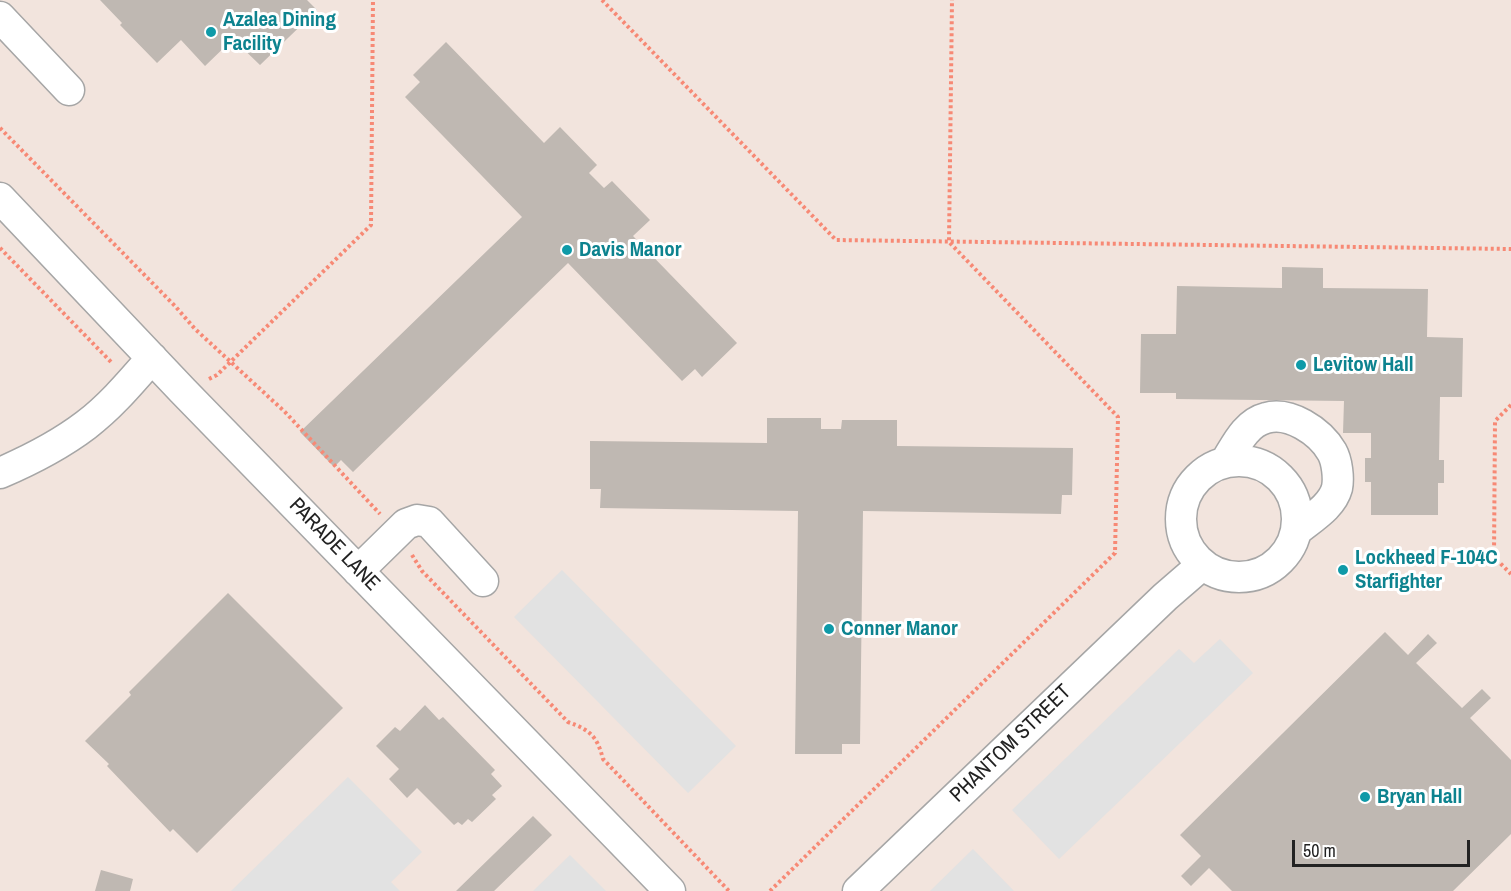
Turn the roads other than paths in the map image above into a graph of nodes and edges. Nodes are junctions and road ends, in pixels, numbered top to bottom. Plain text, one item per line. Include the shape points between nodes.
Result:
1 (6, 0) edge
2 (0, 5) edge
3 (0, 17) edge
4 (69, 90) dead end
5 (0, 198) edge
6 (152, 358) junction
7 (1226, 461) junction
8 (0, 473) edge
9 (1296, 531) junction
10 (1202, 565) junction
11 (358, 571) junction
12 (483, 581) dead end
13 (670, 891) edge
14 (858, 891) edge

1 - 2 street
3 - 4 street
5 - 6 street, PARADE LANE
6 - 8 street via 118,397 85,426
6 - 11 street, PARADE LANE
7 - 9 street via 1246,460 1265,466 1280,477 1292,493
7 - 9 street via 1244,433 1264,418 1281,416 1320,437 1332,453 1338,476 1336,489 1328,504
7 - 10 street via 1208,468 1184,496 1181,533 1189,551
9 - 10 street via 1289,549 1276,564 1258,574 1229,576
10 - 14 street, PHANTOM STREET
11 - 12 street via 406,524 417,520 429,522
11 - 13 street, PARADE LANE

